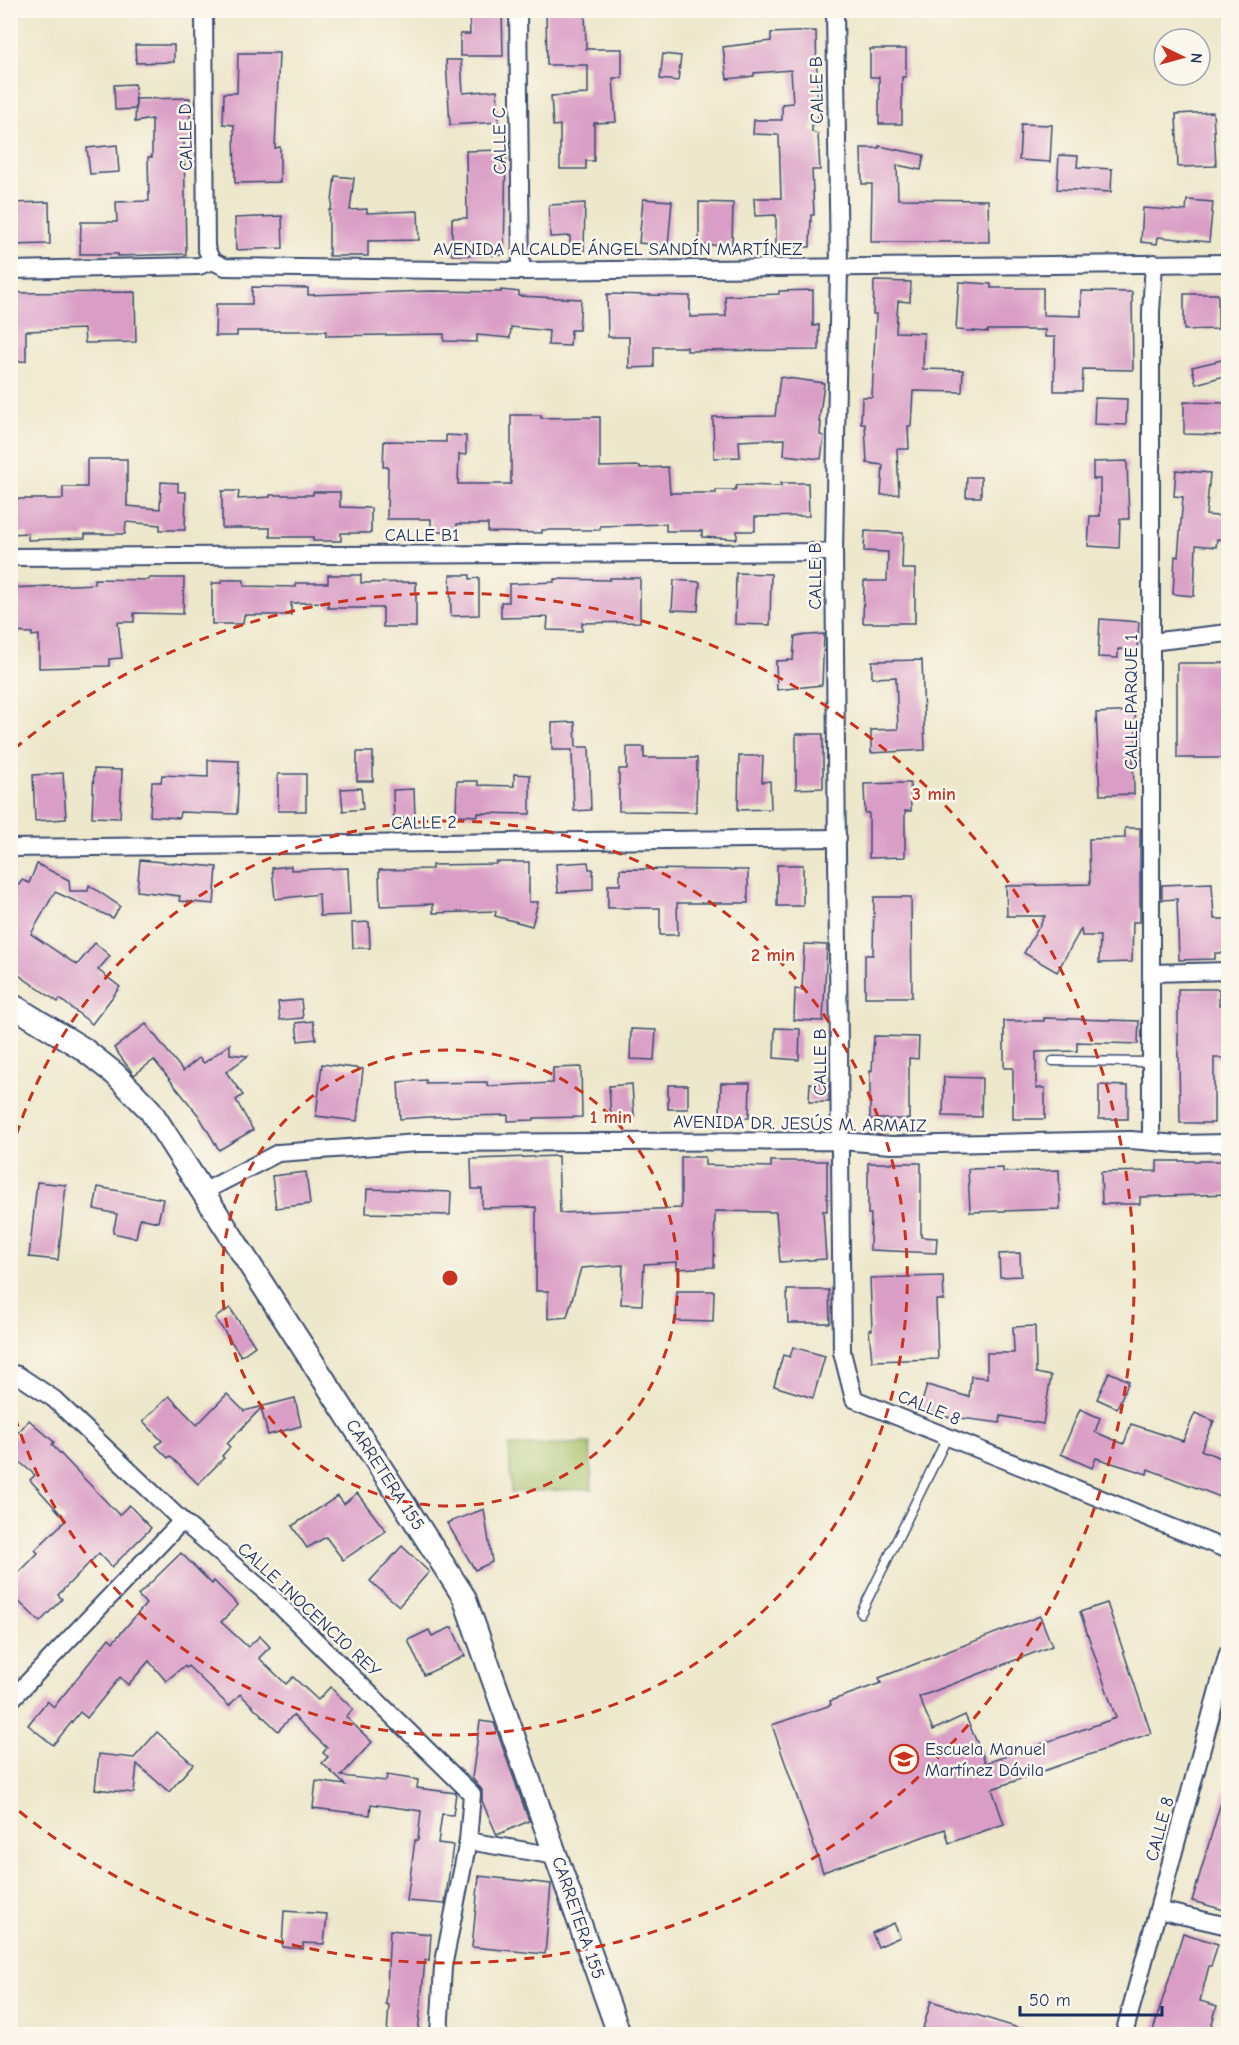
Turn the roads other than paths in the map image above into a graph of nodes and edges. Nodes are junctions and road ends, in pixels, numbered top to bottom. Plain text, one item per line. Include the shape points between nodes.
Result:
1 (204, 10) edge
2 (518, 10) edge
3 (835, 10) edge
4 (212, 261) junction
5 (1228, 262) edge
6 (1154, 263) junction
7 (839, 267) junction
8 (10, 270) edge
9 (521, 271) junction
10 (834, 552) junction
11 (10, 557) edge
12 (1228, 633) edge
13 (1150, 642) junction
14 (838, 838) junction
15 (10, 848) edge
16 (1228, 971) edge
17 (1152, 973) junction
18 (10, 1004) edge
19 (1053, 1061) dead end
20 (1151, 1062) junction
21 (840, 1141) junction
22 (1150, 1141) junction
23 (1228, 1143) edge
24 (201, 1192) junction
25 (10, 1373) edge
26 (948, 1437) junction
27 (182, 1521) junction
28 (1228, 1550) edge
29 (861, 1613) dead end
30 (1228, 1653) edge
31 (10, 1701) edge
32 (468, 1840) junction
33 (556, 1856) junction
34 (1158, 1910) junction
35 (1228, 1926) edge
36 (439, 2034) edge
37 (619, 2034) edge
38 (1124, 2034) edge

1 - 4 street, CALLE D via 206,248
2 - 9 street, CALLE C
3 - 7 street, CALLE B
4 - 8 street, AVENIDA ALCALDE ÁNGEL SANDÍN MARTÍNEZ via 199,266
4 - 9 street, AVENIDA ALCALDE ÁNGEL SANDÍN MARTÍNEZ via 225,267
5 - 6 street, AVENIDA ALCALDE ÁNGEL SANDÍN MARTÍNEZ
6 - 7 street, AVENIDA ALCALDE ÁNGEL SANDÍN MARTÍNEZ
6 - 13 street, CALLE PARQUE 1
7 - 9 street, AVENIDA ALCALDE ÁNGEL SANDÍN MARTÍNEZ
7 - 10 street, CALLE B
10 - 11 street, CALLE B1
10 - 14 street, CALLE B
12 - 13 street
13 - 17 street, CALLE PARQUE 1
14 - 15 street, CALLE 2
14 - 21 street, CALLE B
16 - 17 street
17 - 20 street, CALLE PARQUE 1
18 - 24 street, CARRETERA 155 via 82,1048 115,1074 150,1110
19 - 20 lane
20 - 22 street, CALLE PARQUE 1
21 - 22 street, AVENIDA DR. JESÚS M. ARMAIZ via 891,1145
21 - 24 street, AVENIDA DR. JESÚS M. ARMAIZ via 418,1143 278,1154
21 - 26 street, CALLE 8 via 843,1352 854,1399
22 - 23 street, AVENIDA DR. JESÚS M. ARMAIZ
24 - 33 street, CARRETERA 155 via 464,1597
25 - 27 street, CALLE INOCENCIO REY via 54,1399
26 - 28 street, CALLE 8
26 - 29 lane
27 - 31 street
27 - 32 street, CALLE INOCENCIO REY via 269,1594 472,1794
30 - 34 street, CALLE 8
32 - 33 street
32 - 36 street via 444,1967
33 - 37 street, CARRETERA 155
34 - 35 street
34 - 38 street, CALLE 8

